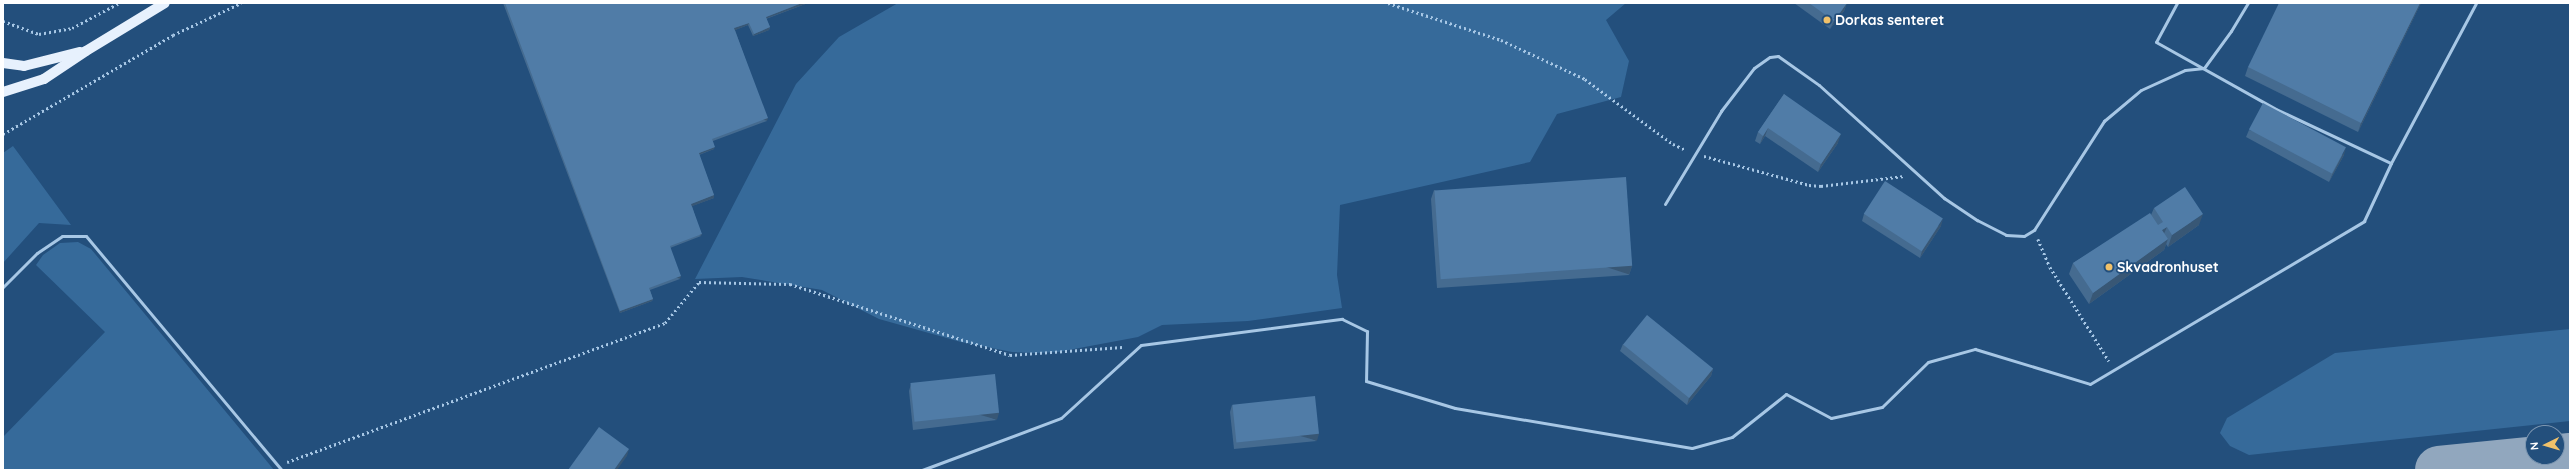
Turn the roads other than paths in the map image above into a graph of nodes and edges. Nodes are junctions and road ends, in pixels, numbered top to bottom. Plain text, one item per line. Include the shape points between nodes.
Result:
1 (165, 3) edge
2 (2178, 3) edge
3 (2248, 3) edge
4 (2476, 3) edge
5 (86, 51) junction
6 (3, 63) edge
7 (2204, 68) junction
8 (3, 92) edge
9 (2391, 163) junction
10 (1665, 204) dead end
11 (3, 287) edge
12 (282, 470) edge
13 (922, 470) edge

1 - 5 main road
2 - 7 lane via 2156,42
3 - 7 lane
4 - 9 lane
5 - 6 main road via 24,66
5 - 8 main road via 44,80
7 - 9 lane via 2276,108
7 - 10 lane via 2185,70 2141,90 2104,121 2034,230 2024,236 2006,235 1944,198 1819,85 1778,56 1770,57 1754,68 1721,111
9 - 13 lane via 2364,221 2090,384 1975,349 1928,362 1882,407 1831,418 1786,394 1732,437 1692,448 1455,408 1366,380 1367,332 1342,319 1141,346 1061,418
11 - 12 lane via 37,253 62,236 86,236

